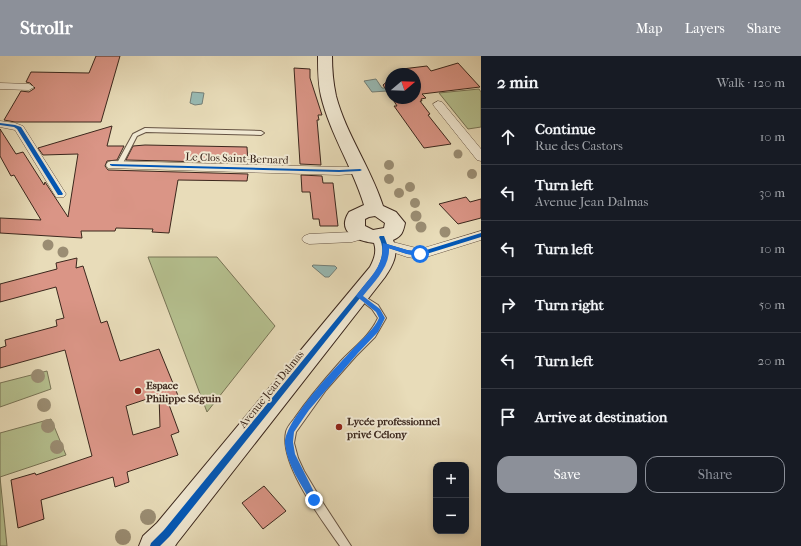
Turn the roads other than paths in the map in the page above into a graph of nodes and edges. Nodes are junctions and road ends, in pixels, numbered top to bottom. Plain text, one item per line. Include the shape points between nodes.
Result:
1 (325, 56) edge
2 (0, 86) edge
3 (28, 87) dead end
4 (438, 104) dead end
5 (0, 124) edge
6 (260, 133) dead end
7 (481, 157) edge
8 (116, 165) joint
9 (360, 170) junction
10 (60, 194) dead end
11 (375, 210) junction
12 (481, 235) edge
13 (377, 238) junction
14 (309, 239) dead end
15 (359, 296) junction
16 (154, 546) edge
17 (346, 546) edge

1 - 9 street via 325,83 329,98
2 - 3 street
4 - 7 street
5 - 10 street via 19,128
6 - 8 lane via 145,130 135,135
8 - 9 street, Le Clos Saint-Bernard
9 - 11 street
11 - 13 street via 388,214 395,223 393,232
11 - 13 street via 359,213 354,220 356,227
12 - 13 street via 420,254 407,252
13 - 14 street
13 - 15 street, Avenue Jean Dalmas via 386,254 378,272
15 - 16 street, Avenue Jean Dalmas
15 - 17 lane via 378,311 382,318 381,322 306,408 291,431 289,442 296,468 314,500

